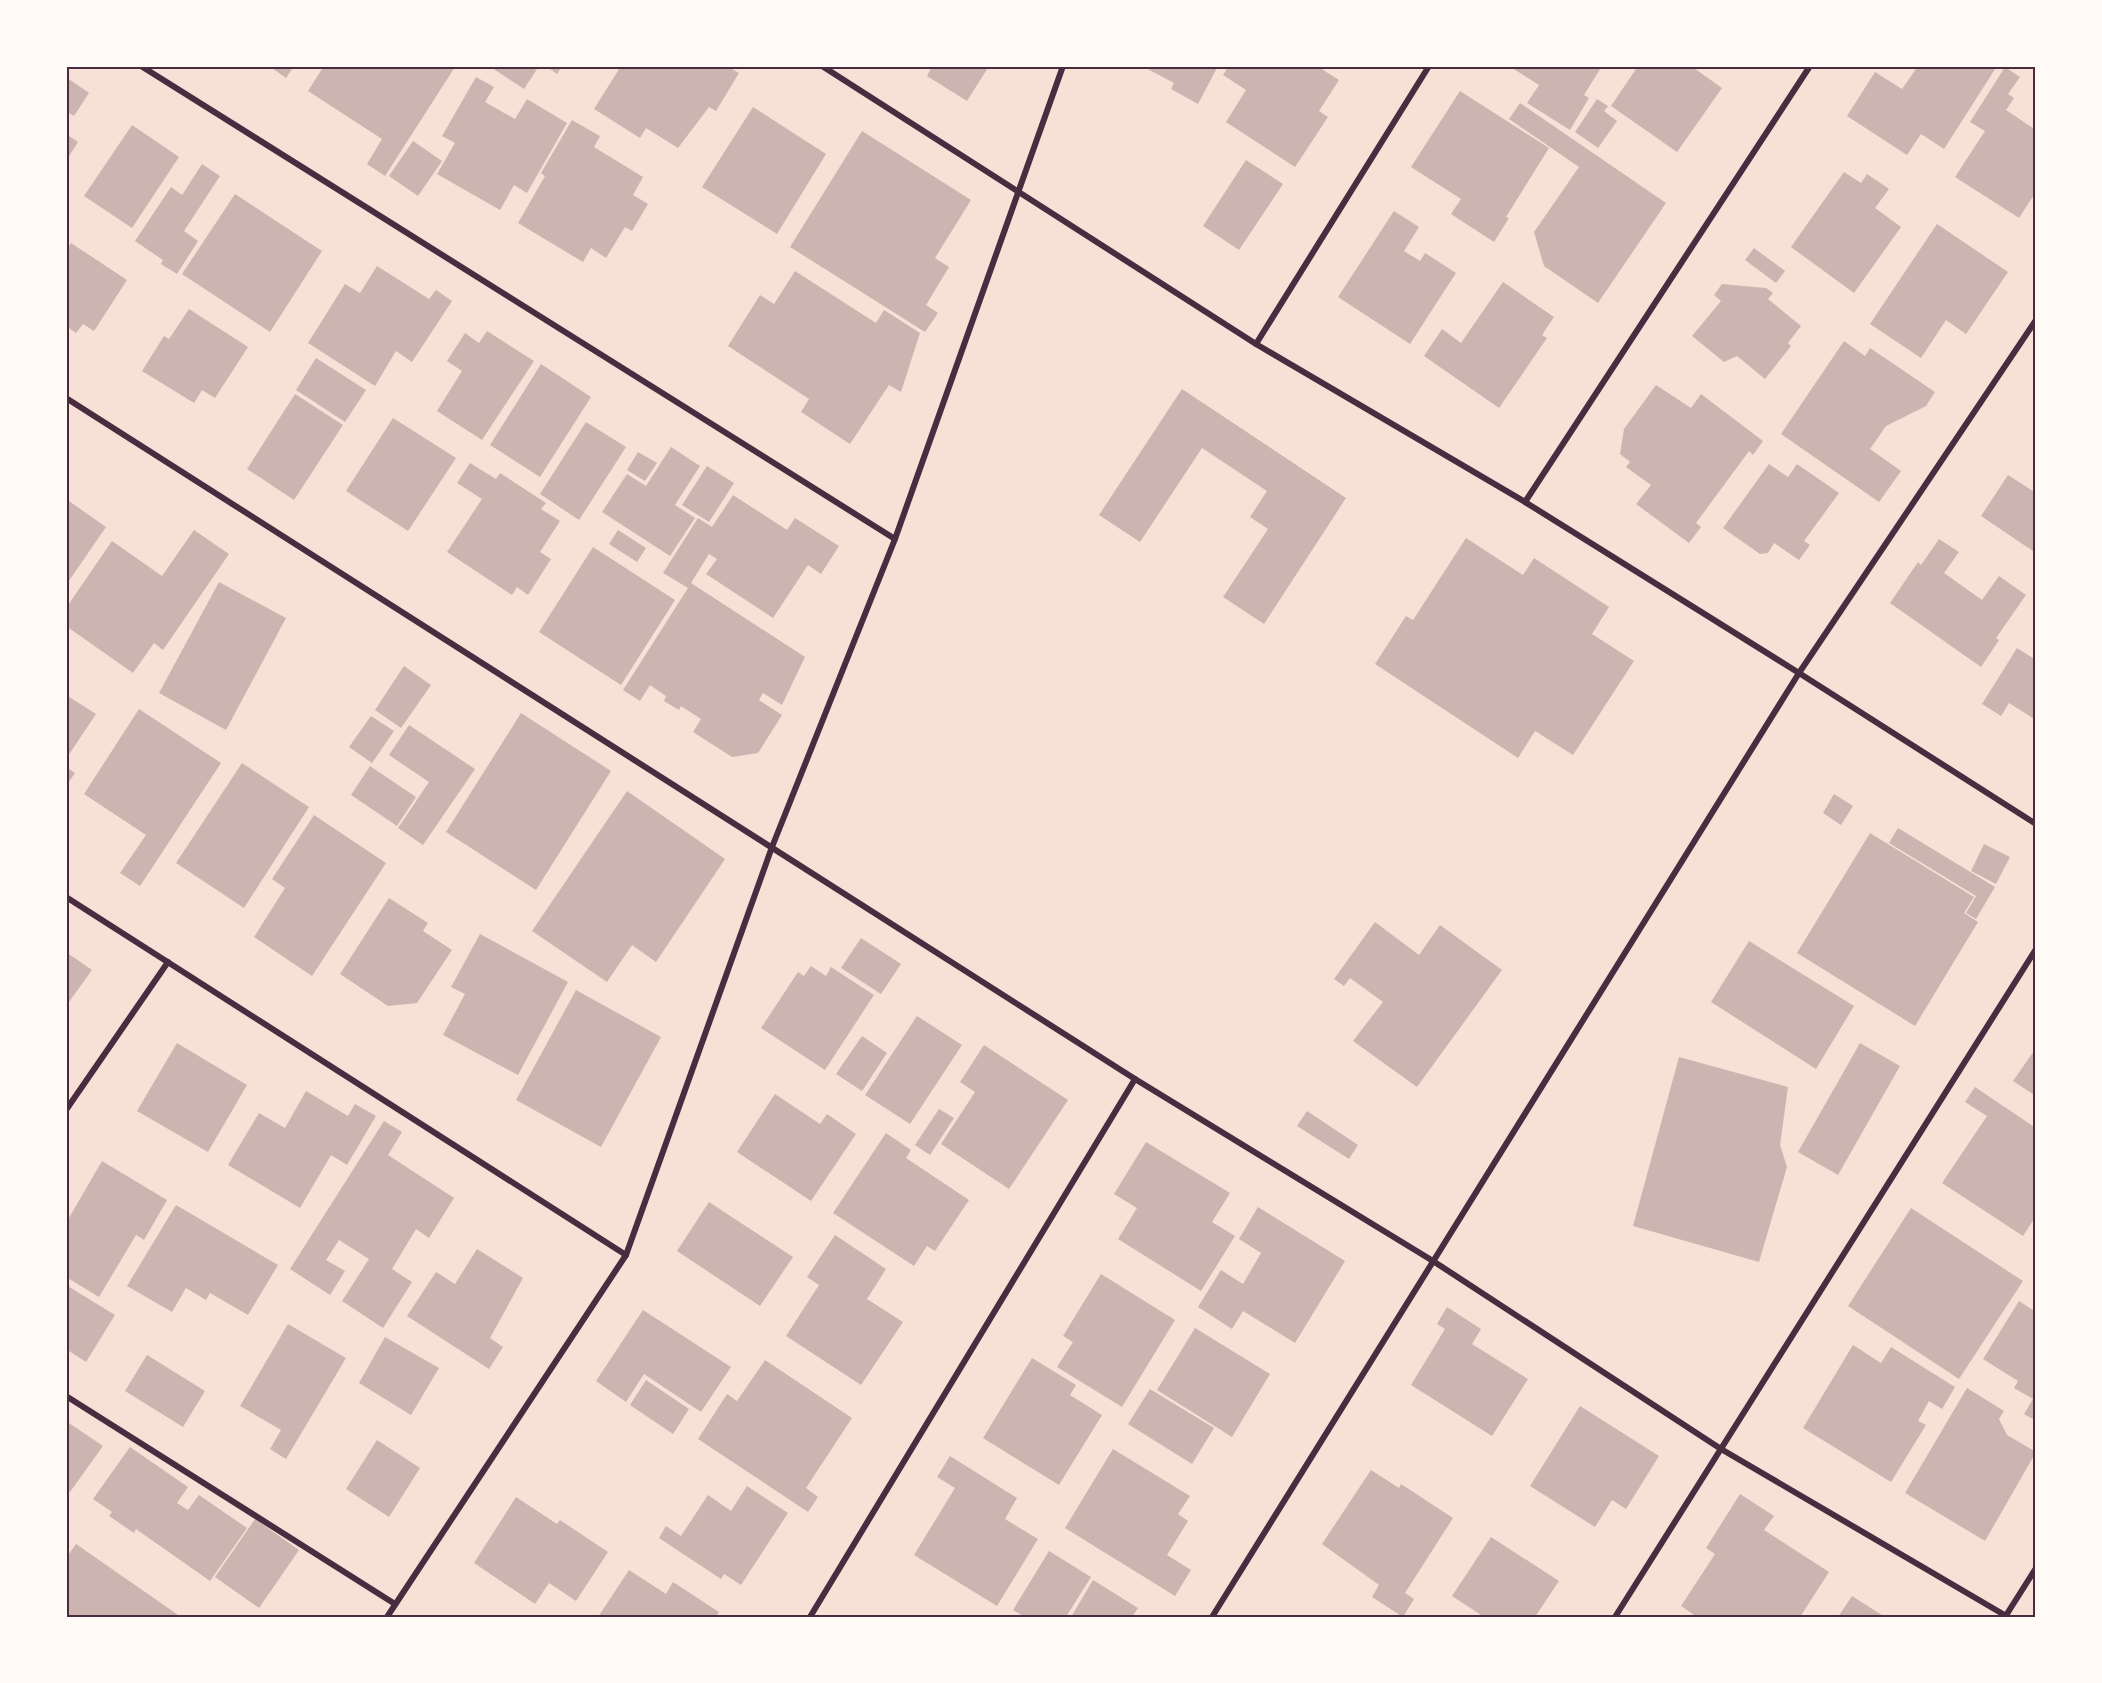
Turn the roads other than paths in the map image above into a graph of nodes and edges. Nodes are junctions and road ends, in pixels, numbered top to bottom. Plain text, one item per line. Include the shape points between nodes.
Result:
1 (141, 66) edge
2 (822, 66) edge
3 (1063, 66) edge
4 (1429, 66) edge
5 (1810, 66) edge
6 (1019, 191) junction
7 (2036, 320) edge
8 (1256, 344) junction
9 (66, 398) edge
10 (1525, 502) junction
11 (895, 539) junction
12 (1799, 673) junction
13 (2036, 824) edge
14 (772, 848) junction
15 (66, 897) edge
16 (2036, 950) edge
17 (168, 962) junction
18 (1135, 1079) junction
19 (66, 1110) edge
20 (626, 1255) junction
21 (1433, 1261) junction
22 (66, 1396) edge
23 (1721, 1449) junction
24 (2036, 1568) edge
25 (395, 1604) junction
26 (2006, 1616) edge
27 (387, 1617) edge
28 (810, 1617) edge
29 (1212, 1617) edge
30 (1615, 1617) edge

1 - 11 street
2 - 6 street
3 - 6 street
4 - 8 street
5 - 10 street
6 - 8 street
6 - 11 street
7 - 12 street
8 - 10 street
9 - 14 street
10 - 12 street
11 - 14 street
12 - 13 street
12 - 21 street
14 - 18 street
14 - 20 street
15 - 17 street
16 - 23 street
17 - 19 street
17 - 20 street
18 - 21 street
18 - 28 street
20 - 25 street
21 - 23 street
21 - 29 street
22 - 25 street
23 - 26 street
23 - 30 street
24 - 26 street
25 - 27 street

